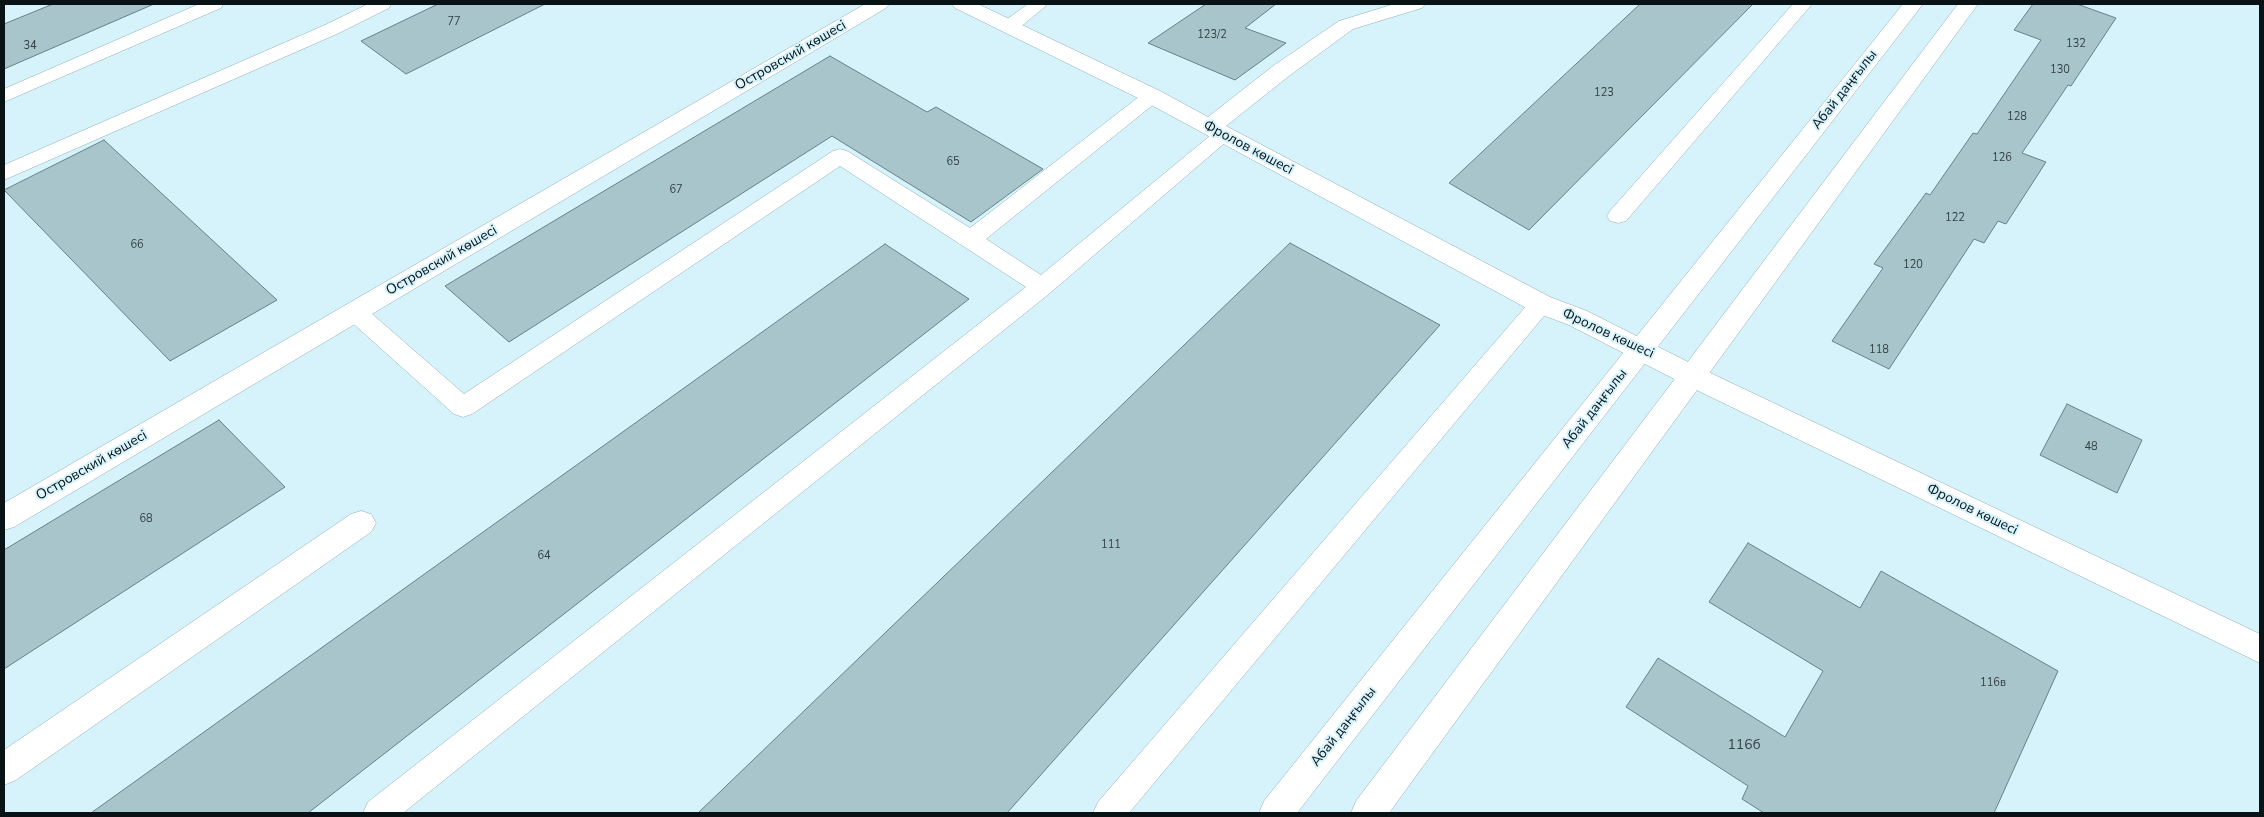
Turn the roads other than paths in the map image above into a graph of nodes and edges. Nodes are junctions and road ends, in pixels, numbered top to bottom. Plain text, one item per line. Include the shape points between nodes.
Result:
1 (214, 4) edge
2 (382, 4) edge
3 (879, 4) edge
4 (962, 4) edge
5 (1039, 4) edge
6 (1415, 4) edge
7 (1803, 4) edge
8 (1913, 4) edge
9 (1968, 4) edge
10 (1010, 26) junction
11 (4, 96) edge
12 (1152, 96) junction
13 (1217, 131) junction
14 (4, 173) edge
15 (1618, 216) dead end
16 (971, 239) junction
17 (1042, 287) junction
18 (1541, 304) junction
19 (355, 312) junction
20 (1642, 348) junction
21 (1692, 376) junction
22 (4, 518) edge
23 (362, 523) dead end
24 (2260, 649) edge
25 (4, 769) edge
26 (379, 813) edge
27 (1109, 813) edge
28 (1276, 813) edge
29 (1368, 813) edge

1 - 11 lane
2 - 14 lane
3 - 19 street, Островский көшесі
4 - 10 street, Фролов көшесі
5 - 10 lane
6 - 13 street via 1346,24 1281,71
7 - 15 lane
8 - 20 street, Абай даңғылы
9 - 21 street
10 - 12 street, Фролов көшесі
12 - 13 street, Фролов көшесі
12 - 16 lane
13 - 17 lane
13 - 18 street, Фролов көшесі
16 - 17 lane
16 - 19 lane via 840,156 463,407
17 - 26 lane
18 - 20 street, Фролов көшесі
18 - 27 lane
19 - 22 street, Островский көшесі
20 - 21 street, Фролов көшесі
20 - 28 street, Абай даңғылы
21 - 24 street, Фролов көшесі
21 - 29 street
23 - 25 street

